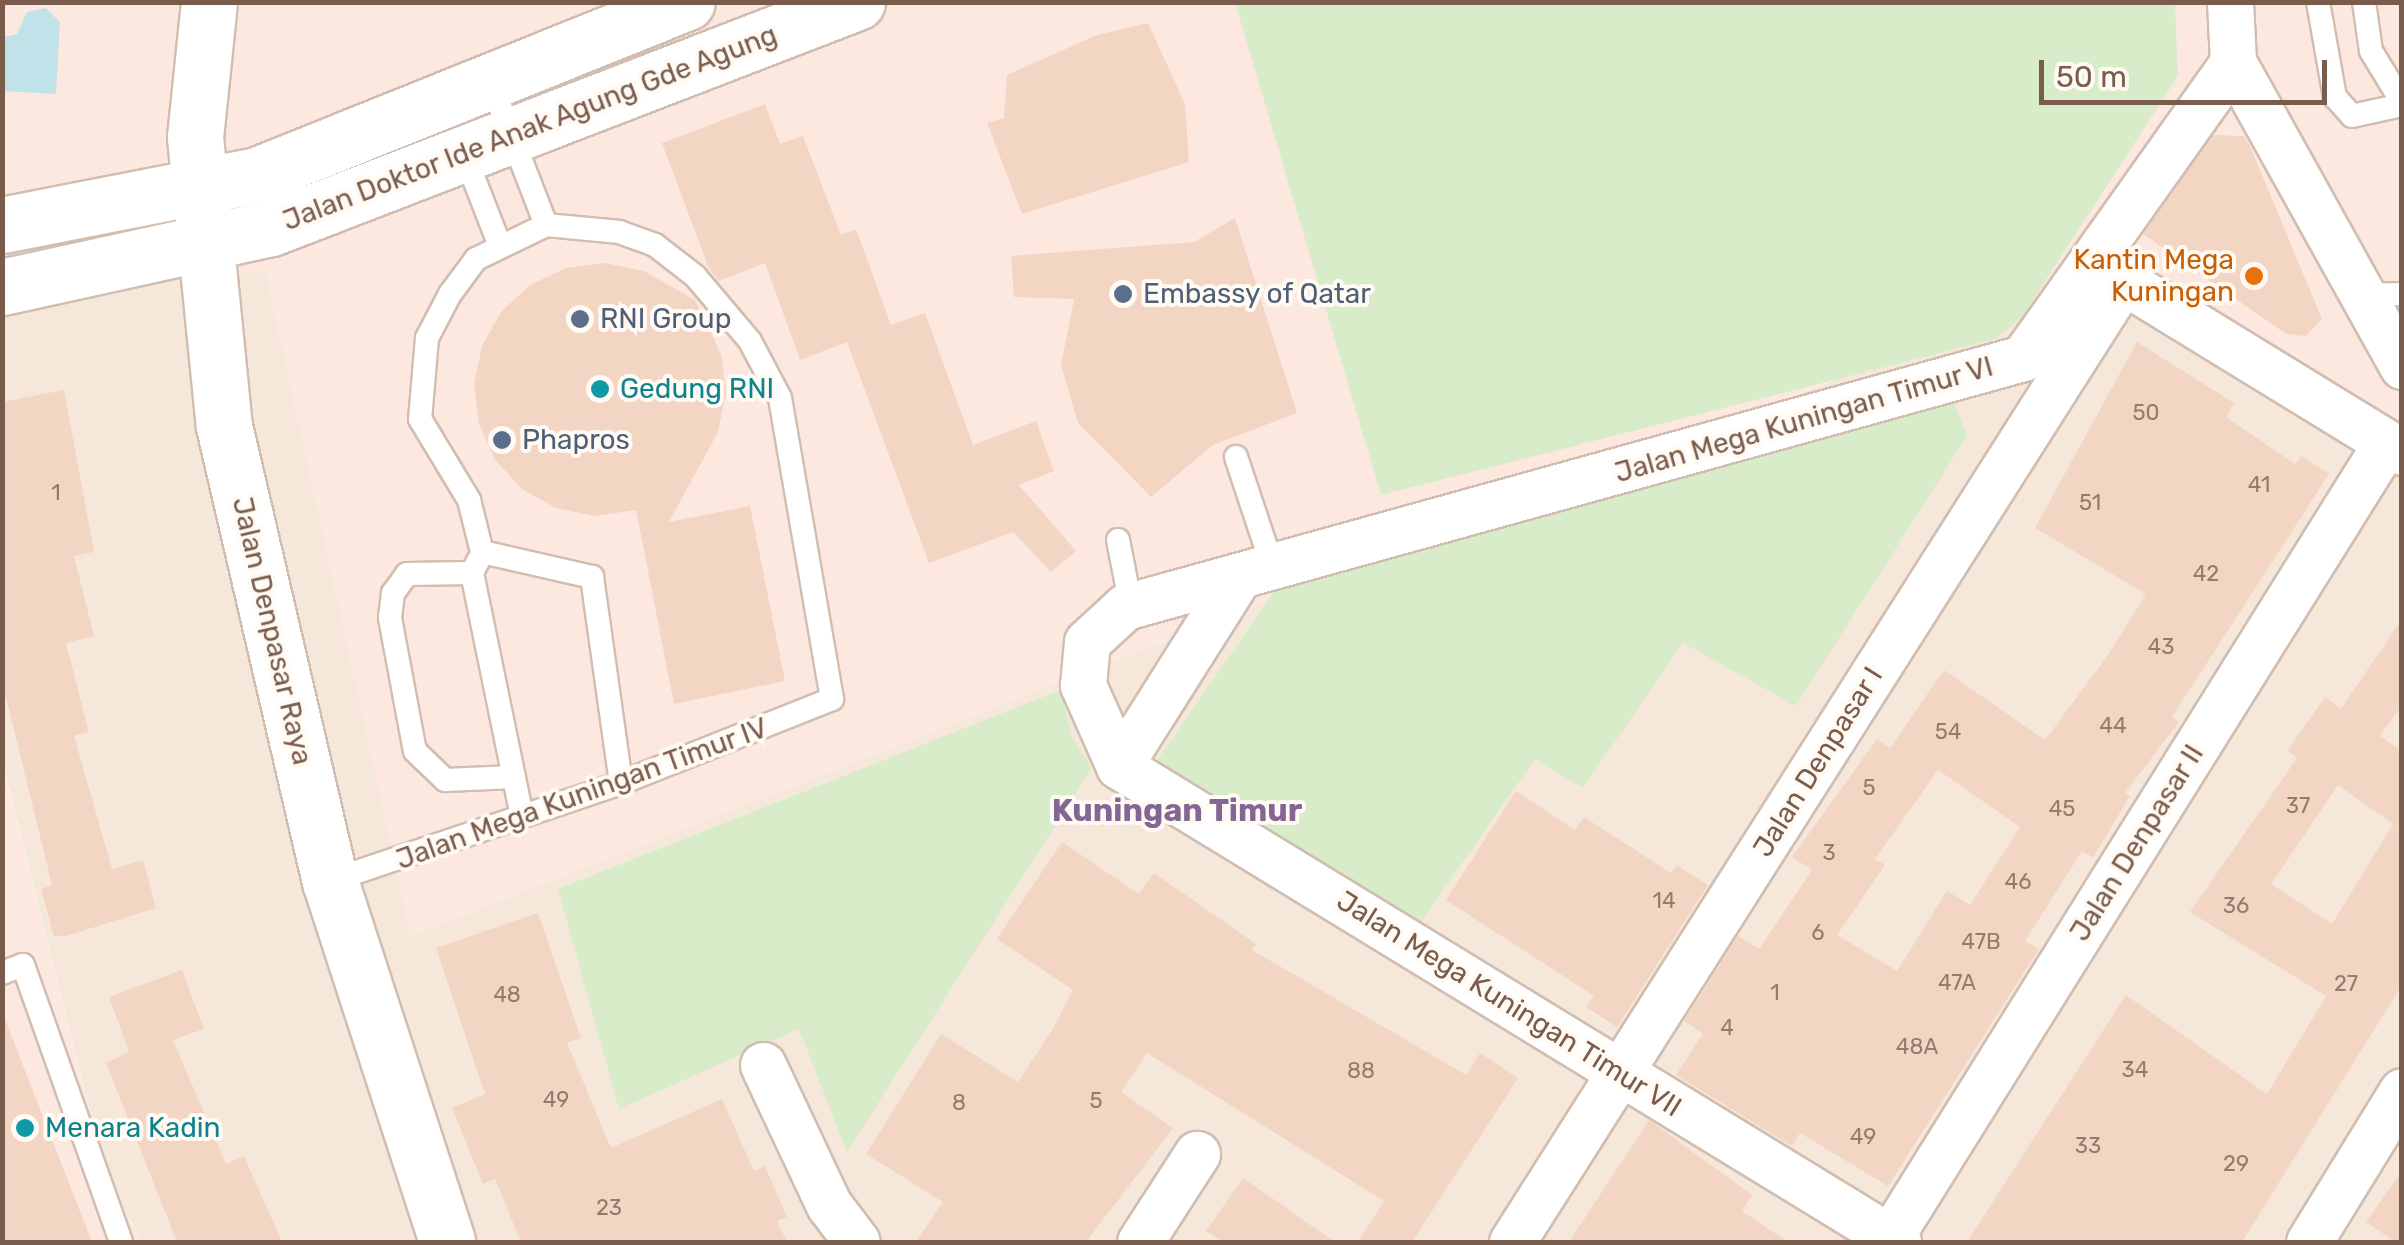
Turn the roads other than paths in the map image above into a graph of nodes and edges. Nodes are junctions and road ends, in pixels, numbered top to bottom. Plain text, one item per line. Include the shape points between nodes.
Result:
1 (209, 2) edge
2 (688, 2) edge
3 (857, 2) edge
4 (2230, 2) edge
5 (2318, 2) edge
6 (2364, 2) edge
7 (2233, 62) junction
8 (468, 92) junction
9 (2402, 103) edge
10 (487, 142) junction
11 (198, 188) junction
12 (546, 225) junction
13 (2, 226) edge
14 (201, 245) junction
15 (500, 246) junction
16 (2, 287) edge
17 (2355, 294) junction
18 (2402, 294) edge
19 (2398, 360) edge
20 (2394, 448) edge
21 (1236, 457) dead end
22 (1118, 540) dead end
23 (477, 562) junction
24 (1255, 576) junction
25 (1131, 606) junction
26 (1120, 766) junction
27 (514, 777) junction
28 (621, 783) junction
29 (522, 816) junction
30 (330, 882) junction
31 (2, 973) edge
32 (764, 1065) dead end
33 (1620, 1073) junction
34 (2402, 1091) edge
35 (1197, 1154) dead end
36 (1892, 1241) edge
37 (121, 1242) edge
38 (447, 1242) edge
39 (857, 1242) edge
40 (1140, 1242) edge
41 (1512, 1242) edge
42 (2309, 1242) edge

1 - 11 main road, Jalan Denpasar Raya via 195,137
2 - 8 main road, Jalan Doktor Ide Anak Agung Gde Agung
3 - 10 main road, Jalan Doktor Ide Anak Agung Gde Agung
4 - 7 street
5 - 9 lane via 2335,98 2352,116
6 - 9 lane via 2371,51
7 - 17 street
7 - 24 street, Jalan Mega Kuningan Timur VI via 2022,358
8 - 10 lane
8 - 10 lane
8 - 11 main road, Jalan Doktor Ide Anak Agung Gde Agung via 257,176
10 - 12 lane
10 - 14 main road, Jalan Doktor Ide Anak Agung Gde Agung via 271,228
10 - 15 lane
11 - 13 main road, Jalan Doktor Ide Anak Agung Gde Agung
11 - 14 main road, Jalan Denpasar Raya
12 - 15 lane
12 - 28 lane, Jalan Mega Kuningan Timur IV via 620,232 655,245 694,276 750,342 780,398 832,699
14 - 16 main road, Jalan Doktor Ide Anak Agung Gde Agung
14 - 30 main road, Jalan Denpasar Raya via 224,426
15 - 23 lane via 476,259 450,294 427,338 422,369 420,419 469,500
17 - 18 lane
17 - 19 street
20 - 33 street, Jalan Denpasar I via 2124,281
20 - 36 street, Jalan Denpasar II
21 - 24 lane
22 - 25 lane
23 - 27 lane
23 - 27 lane via 407,574 393,593 390,618 415,751 445,780
23 - 28 lane via 592,577
24 - 25 street, Jalan Mega Kuningan Timur VI
24 - 26 street
25 - 26 street, Jalan Mega Kuningan Timur VI via 1087,642 1083,685
26 - 33 street, Jalan Mega Kuningan Timur VII
27 - 29 lane
28 - 29 lane, Jalan Mega Kuningan Timur IV
29 - 30 lane, Jalan Mega Kuningan Timur IV
30 - 38 main road, Jalan Denpasar Raya
31 - 37 lane via 22,965
32 - 39 street via 828,1205
33 - 36 street, Jalan Mega Kuningan Timur VII
33 - 41 street, Jalan Denpasar I
34 - 42 street
35 - 40 street

